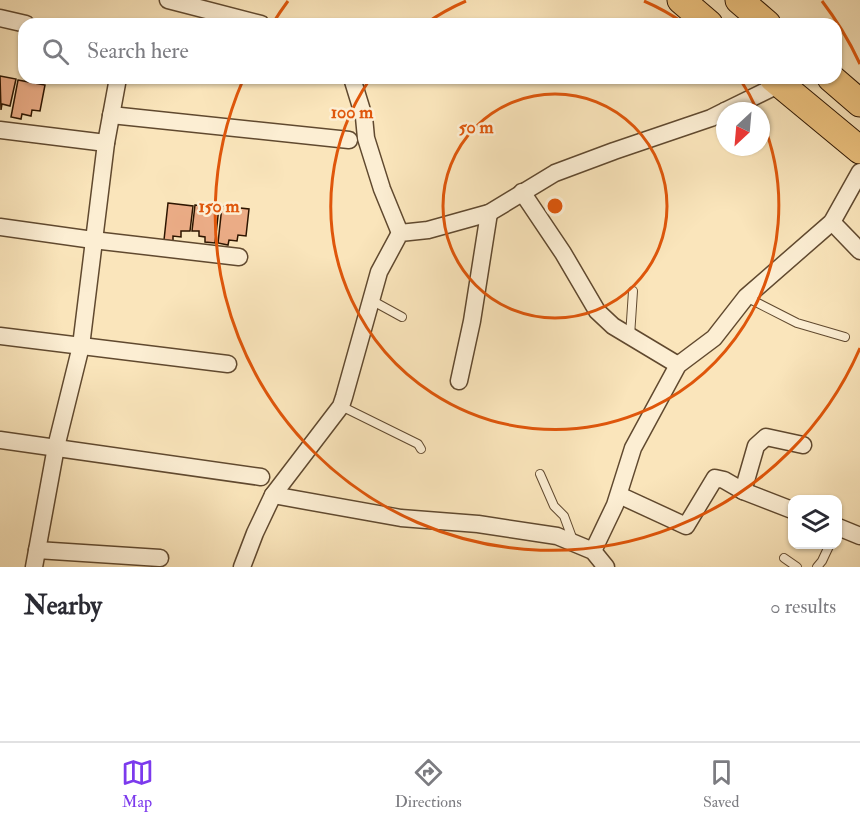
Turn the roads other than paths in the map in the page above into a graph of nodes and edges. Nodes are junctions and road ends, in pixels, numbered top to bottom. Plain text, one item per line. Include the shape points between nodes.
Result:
1 (168, 0) edge
2 (681, 0) edge
3 (739, 0) edge
4 (0, 18) edge
5 (238, 18) edge
6 (702, 18) edge
7 (760, 18) edge
8 (18, 22) edge
9 (117, 84) edge
10 (354, 84) edge
11 (772, 84) edge
12 (781, 84) edge
13 (741, 102) edge
14 (111, 115) junction
15 (716, 116) edge
16 (0, 130) edge
17 (349, 140) dead end
18 (106, 143) junction
19 (860, 150) edge
20 (860, 172) edge
21 (522, 192) junction
22 (489, 213) junction
23 (832, 222) junction
24 (0, 227) edge
25 (400, 233) junction
26 (93, 240) junction
27 (860, 252) edge
28 (239, 257) dead end
29 (633, 291) dead end
30 (746, 297) junction
31 (371, 300) junction
32 (402, 317) dead end
33 (0, 336) edge
34 (630, 336) junction
35 (845, 337) dead end
36 (81, 346) junction
37 (228, 364) dead end
38 (678, 364) junction
39 (459, 381) dead end
40 (341, 406) junction
41 (0, 440) edge
42 (803, 445) dead end
43 (56, 447) junction
44 (421, 450) dead end
45 (540, 474) dead end
46 (261, 477) dead end
47 (743, 491) junction
48 (273, 495) junction
49 (619, 495) junction
50 (788, 508) edge
51 (842, 529) edge
52 (860, 536) edge
53 (574, 543) junction
54 (828, 549) edge
55 (37, 550) junction
56 (593, 550) junction
57 (160, 558) dead end
58 (784, 558) dead end
59 (34, 567) edge
60 (242, 567) edge
61 (606, 567) edge
62 (797, 567) edge
63 (817, 567) edge

1 - 5 street
2 - 6 main road
3 - 7 main road
4 - 8 street
9 - 14 street
10 - 25 street via 366,138
11 - 13 street
12 - 19 main road
14 - 17 street
14 - 18 street
15 - 21 street via 555,173
16 - 18 street
18 - 26 street
20 - 23 street
21 - 22 street
21 - 34 street via 597,311
22 - 25 street via 428,230
22 - 39 street
23 - 27 street
23 - 30 street
24 - 26 street
25 - 31 street via 379,272
26 - 28 street
26 - 36 street
29 - 34 lane
30 - 35 lane via 797,323
30 - 38 street via 714,338
31 - 32 lane
31 - 40 street
33 - 36 street
34 - 38 street
36 - 37 street
36 - 43 street
38 - 49 street via 633,448
40 - 44 lane via 418,444
40 - 48 street
41 - 43 street
42 - 47 street via 766,437 756,446
43 - 46 street
43 - 55 street
45 - 53 lane
47 - 49 street via 715,478 686,526
47 - 50 street
48 - 53 street via 401,518 557,536
48 - 60 street
49 - 56 street
51 - 52 street
53 - 56 street
54 - 63 lane
55 - 57 street
55 - 59 street
56 - 61 street
58 - 62 lane

